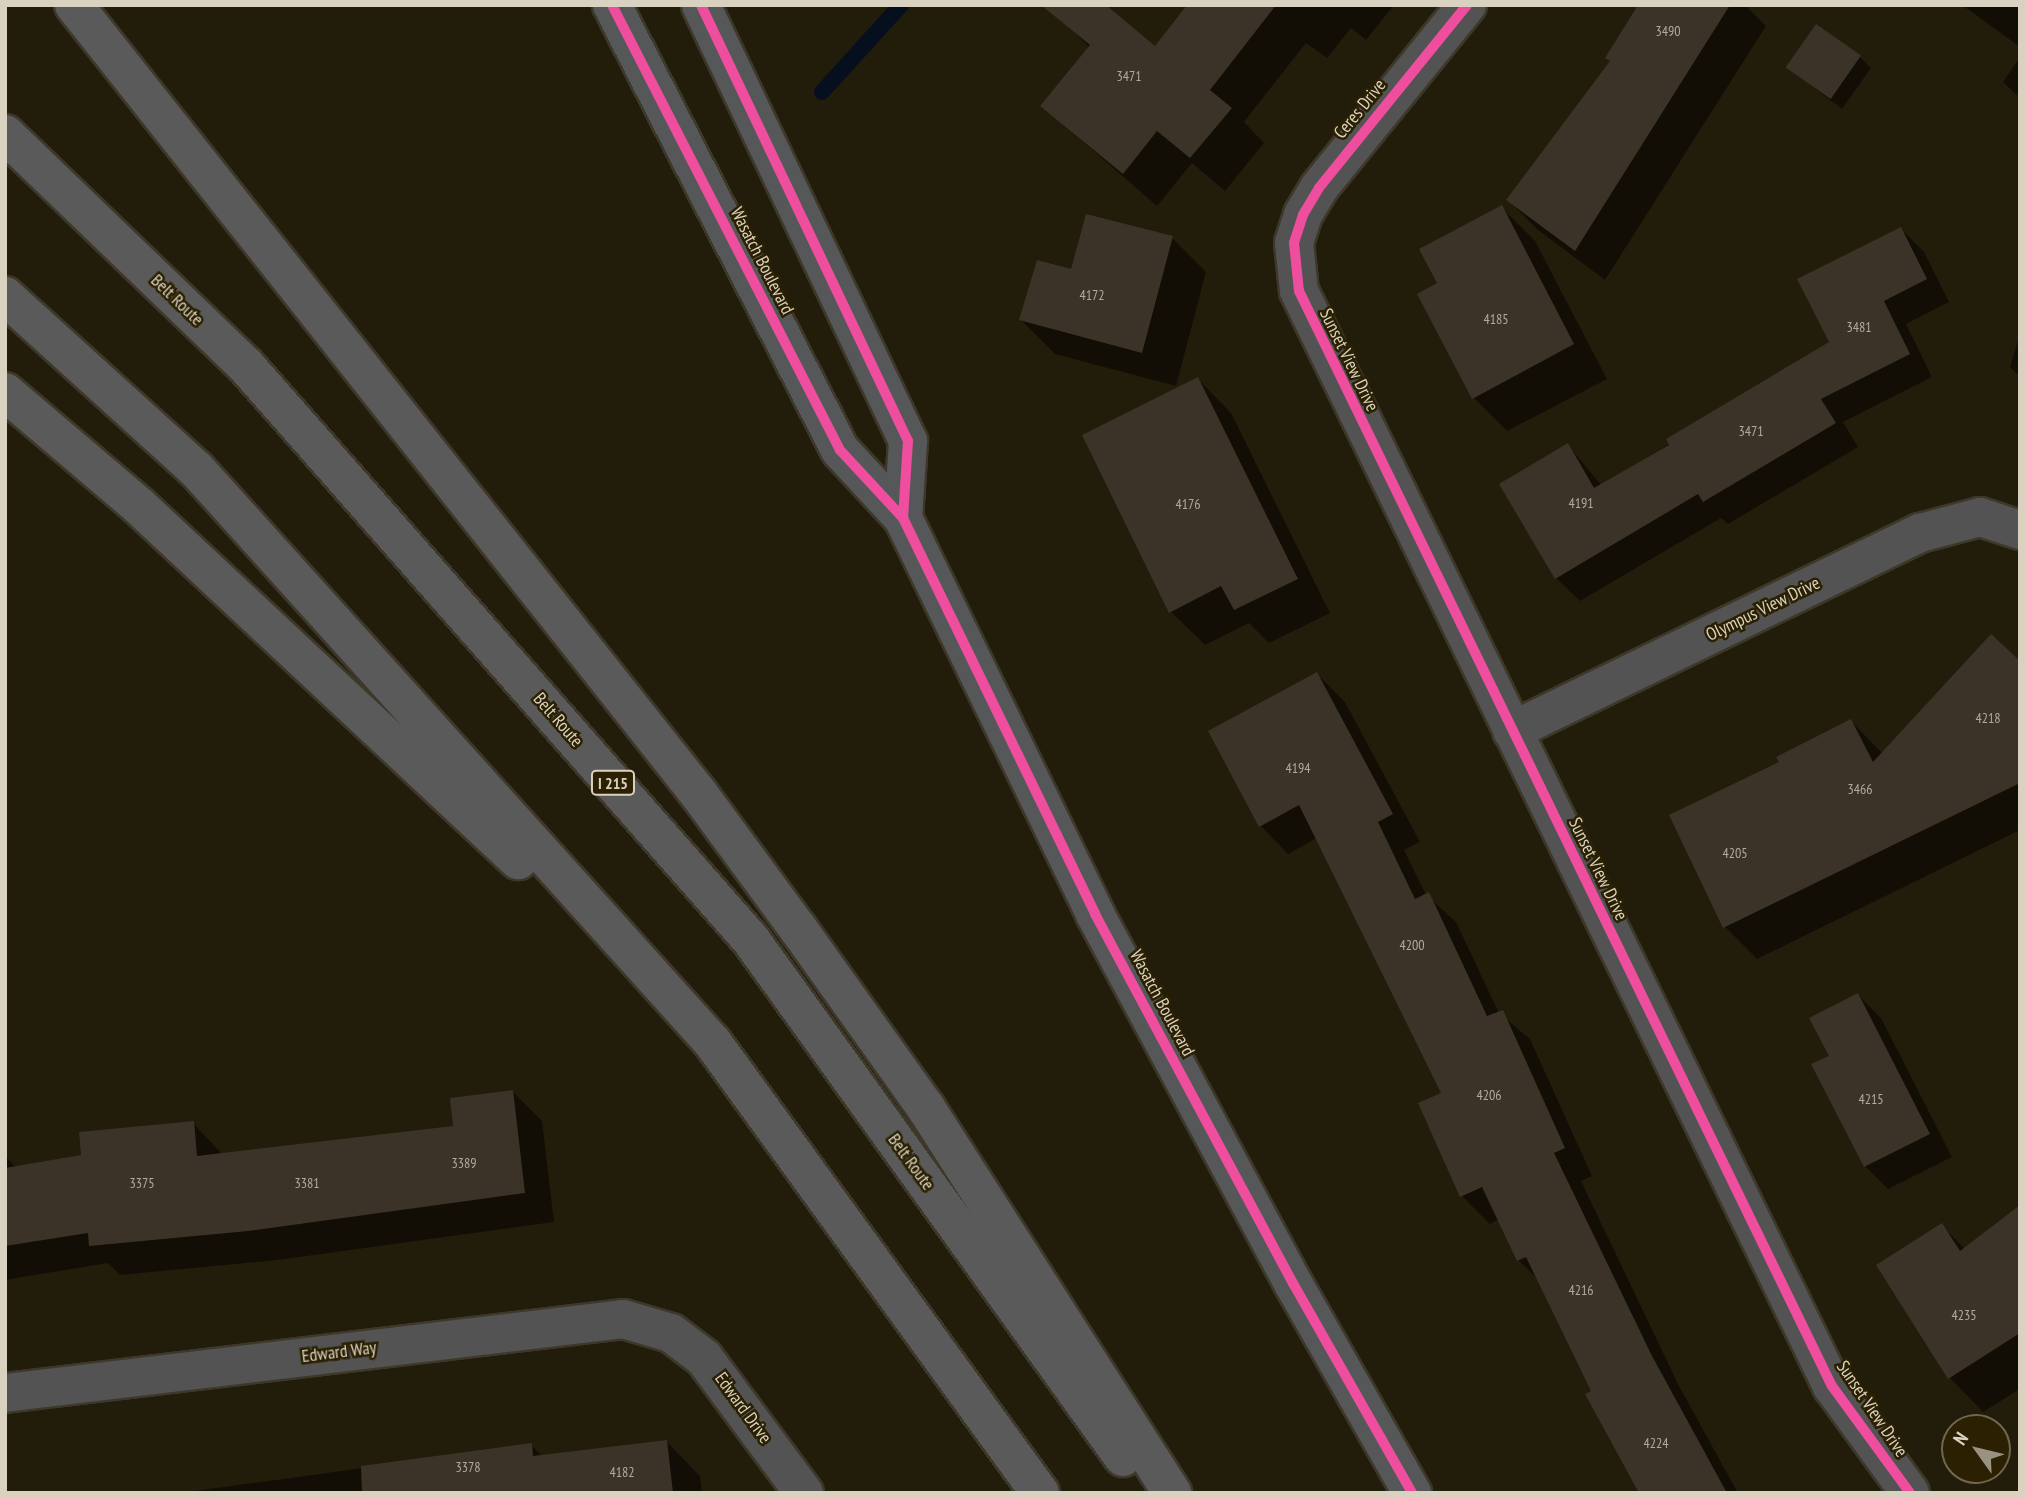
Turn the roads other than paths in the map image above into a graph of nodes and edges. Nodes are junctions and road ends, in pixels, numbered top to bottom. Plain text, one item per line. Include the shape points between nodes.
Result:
1 (74, 5) edge
2 (611, 5) edge
3 (701, 5) edge
4 (1467, 5) edge
5 (5, 134) edge
6 (1294, 243) joint
7 (5, 296) edge
8 (5, 392) edge
9 (903, 518) junction
10 (2020, 530) edge
11 (1512, 731) junction
12 (713, 1043) junction
13 (671, 1333) joint
14 (5, 1392) edge
15 (804, 1493) edge
16 (1040, 1493) edge
17 (1149, 1493) edge
18 (1172, 1493) edge
19 (1412, 1493) edge
20 (1910, 1493) edge

1 - 18 highway via 659,743 799,930 956,1153
2 - 9 main road, Wasatch Boulevard via 840,450
3 - 9 main road, Wasatch Boulevard via 908,441
4 - 6 street, Ceres Drive via 1319,188
5 - 17 highway, Belt Route / I 215 via 247,368 751,940
6 - 11 street, Sunset View Drive via 1293,267 1307,317
7 - 12 highway via 196,470
8 - 12 highway via 139,506
9 - 19 main road, Wasatch Boulevard via 1095,914
10 - 11 street, Olympus View Drive via 1980,517 1920,533
11 - 20 street, Sunset View Drive via 1832,1386
12 - 16 highway
13 - 14 street, Edward Way via 648,1323 597,1320
13 - 15 street, Edward Drive via 717,1372

